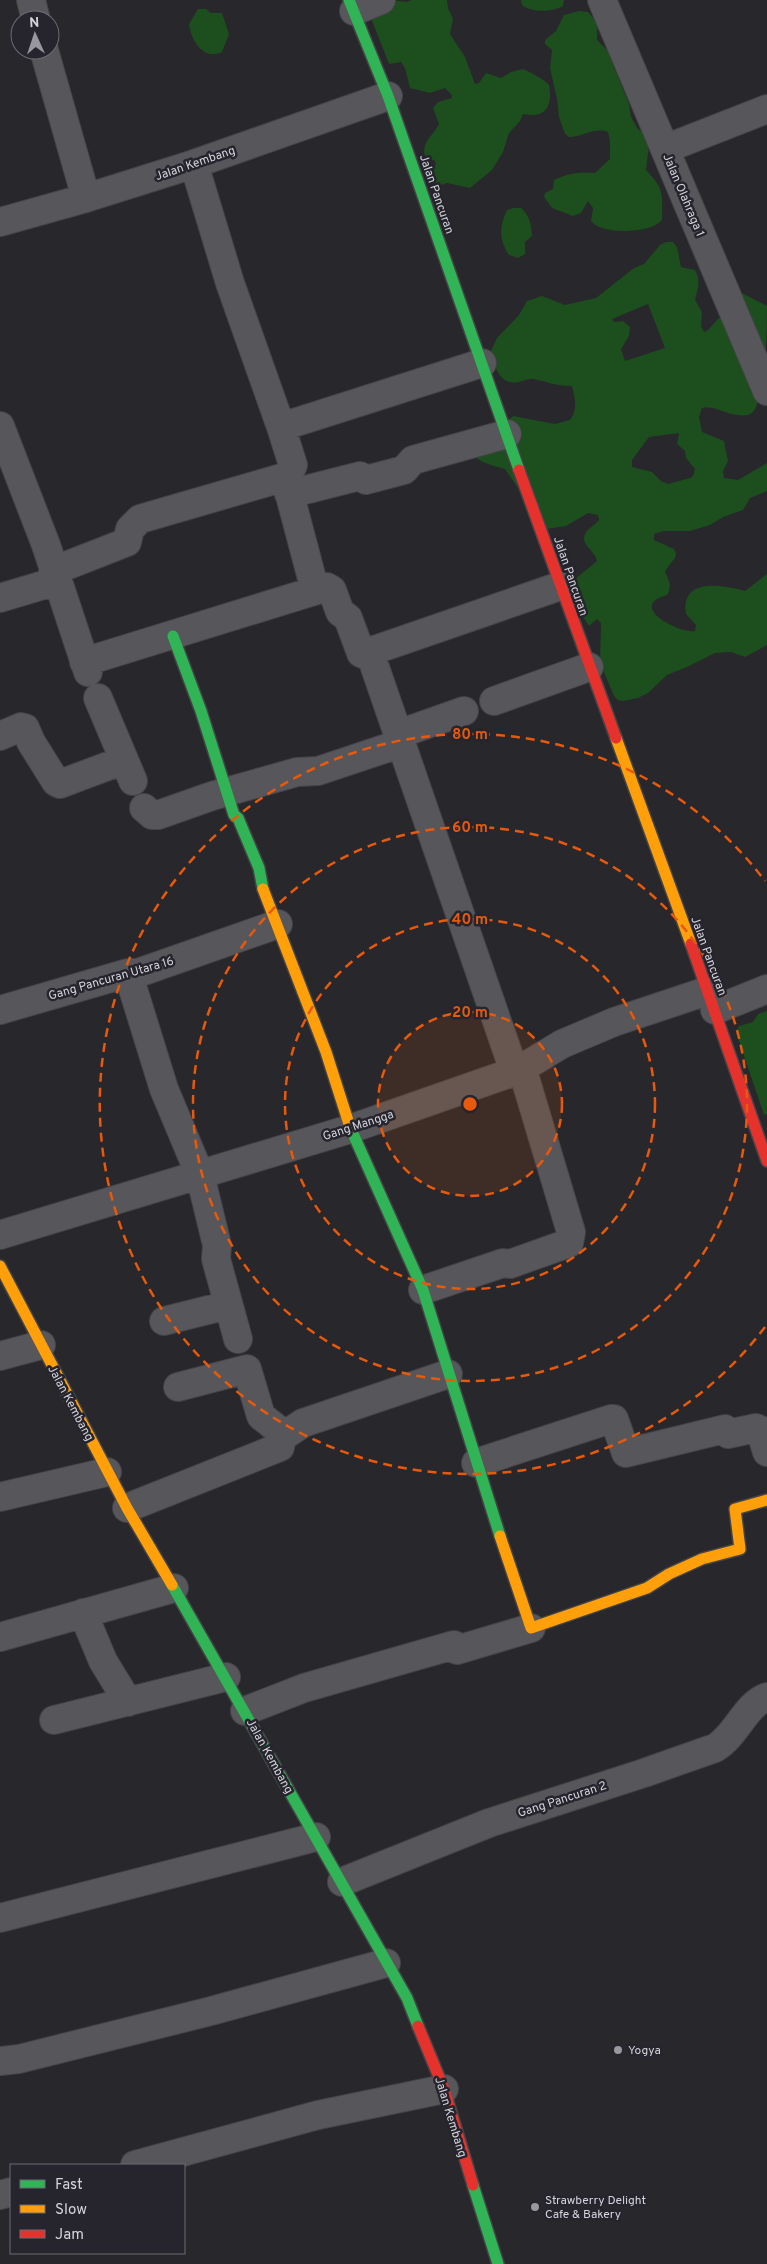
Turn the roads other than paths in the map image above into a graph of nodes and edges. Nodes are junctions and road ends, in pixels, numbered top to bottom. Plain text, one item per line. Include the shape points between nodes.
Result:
1 (381, 0) edge
2 (602, 0) edge
3 (351, 6) edge
4 (47, 60) edge
5 (388, 96) junction
6 (767, 109) edge
7 (665, 149) junction
8 (194, 164) junction
9 (86, 198) junction
10 (0, 222) edge
11 (482, 363) junction
12 (767, 391) edge
13 (0, 426) edge
14 (281, 426) junction
15 (507, 434) junction
16 (287, 486) junction
17 (55, 576) junction
18 (560, 586) junction
19 (315, 590) junction
20 (0, 598) edge
21 (172, 636) junction
22 (370, 653) junction
23 (589, 667) junction
24 (98, 698) dead end
25 (494, 700) dead end
26 (464, 711) dead end
27 (0, 736) edge
28 (400, 738) junction
29 (227, 793) junction
30 (144, 808) dead end
31 (278, 924) junction
32 (128, 973) junction
33 (767, 989) edge
34 (711, 1000) junction
35 (0, 1010) edge
36 (519, 1070) junction
37 (350, 1129) junction
38 (767, 1161) edge
39 (200, 1175) junction
40 (0, 1235) edge
41 (0, 1266) edge
42 (423, 1290) junction
43 (228, 1305) junction
44 (164, 1321) dead end
45 (238, 1340) dead end
46 (41, 1345) junction
47 (0, 1356) edge
48 (448, 1374) junction
49 (178, 1387) dead end
50 (285, 1435) junction
51 (767, 1452) edge
52 (476, 1463) junction
53 (107, 1472) junction
54 (0, 1497) edge
55 (767, 1500) edge
56 (127, 1508) junction
57 (174, 1588) junction
58 (84, 1613) junction
59 (531, 1628) junction
60 (0, 1637) edge
61 (226, 1677) junction
62 (767, 1697) edge
63 (128, 1702) junction
64 (245, 1711) junction
65 (54, 1720) dead end
66 (316, 1837) junction
67 (342, 1882) junction
68 (0, 1918) edge
69 (386, 1963) junction
70 (0, 2061) edge
71 (444, 2089) junction
72 (139, 2164) edge
73 (498, 2264) edge

1 - 3 street
2 - 7 street, Jalan Olahraga 1
3 - 5 street, Jalan Pancuran
4 - 9 street
5 - 8 street, Jalan Kembang
5 - 11 street, Jalan Pancuran
6 - 7 street
7 - 12 street, Jalan Olahraga 1
8 - 9 street, Jalan Kembang
8 - 14 street via 230,283
9 - 10 street, Jalan Kembang
11 - 14 street
11 - 15 street, Jalan Pancuran
13 - 17 street
14 - 16 street via 292,465
15 - 16 street via 412,460 404,470 366,480 360,476
15 - 18 street, Jalan Pancuran
16 - 17 street via 140,519 130,529 127,542
16 - 19 street
17 - 20 street
17 - 21 street via 86,667
18 - 22 street
18 - 23 street, Jalan Pancuran
19 - 21 street
19 - 22 street via 332,590 340,612 348,618 361,653
21 - 29 street via 201,711
22 - 28 street
23 - 25 street
23 - 34 street, Jalan Pancuran
24 - 27 street via 129,771 60,784 25,728
26 - 28 street
28 - 29 street via 318,771 297,772
28 - 36 street via 510,1059
29 - 30 street via 158,815 152,815
29 - 31 street via 259,868 260,880
31 - 32 street, Gang Pancuran Utara 16 via 138,973
31 - 37 street via 326,1052
32 - 35 street, Gang Pancuran Utara 16
32 - 39 street via 164,1089
33 - 34 street, Gang Mangga
34 - 36 street, Gang Mangga via 614,1022 562,1044
34 - 38 street, Jalan Pancuran
36 - 37 street, Gang Mangga
36 - 42 street via 525,1078 571,1240 510,1264 503,1263
37 - 39 street, Gang Mangga
37 - 42 street
39 - 40 street, Gang Mangga
39 - 43 street
41 - 46 street, Jalan Kembang
42 - 48 street
43 - 44 street
43 - 45 street
46 - 47 street
46 - 53 street, Jalan Kembang
48 - 50 street via 303,1423
48 - 52 street
49 - 50 street via 247,1369 261,1416
50 - 56 street via 280,1447
51 - 52 street via 760,1430 756,1428 728,1434 725,1429 626,1453 614,1419 611,1419
52 - 59 street
53 - 54 street
53 - 56 street, Jalan Kembang
55 - 59 street via 735,1510 740,1549 702,1559 647,1588
56 - 57 street, Jalan Kembang
57 - 58 street
57 - 61 street, Jalan Kembang
58 - 60 street
58 - 63 street via 103,1661
59 - 64 street via 458,1650 454,1645 304,1688
61 - 63 street
61 - 64 street, Jalan Kembang
62 - 67 street, Gang Pancuran 2 via 758,1701 724,1743 715,1748 488,1823
63 - 65 street
64 - 66 street, Jalan Kembang
66 - 67 street, Jalan Kembang
66 - 68 street
67 - 69 street, Jalan Kembang
69 - 70 street via 211,2012
69 - 71 street, Jalan Kembang via 407,1998
71 - 72 street via 318,2115
71 - 73 street, Jalan Kembang

